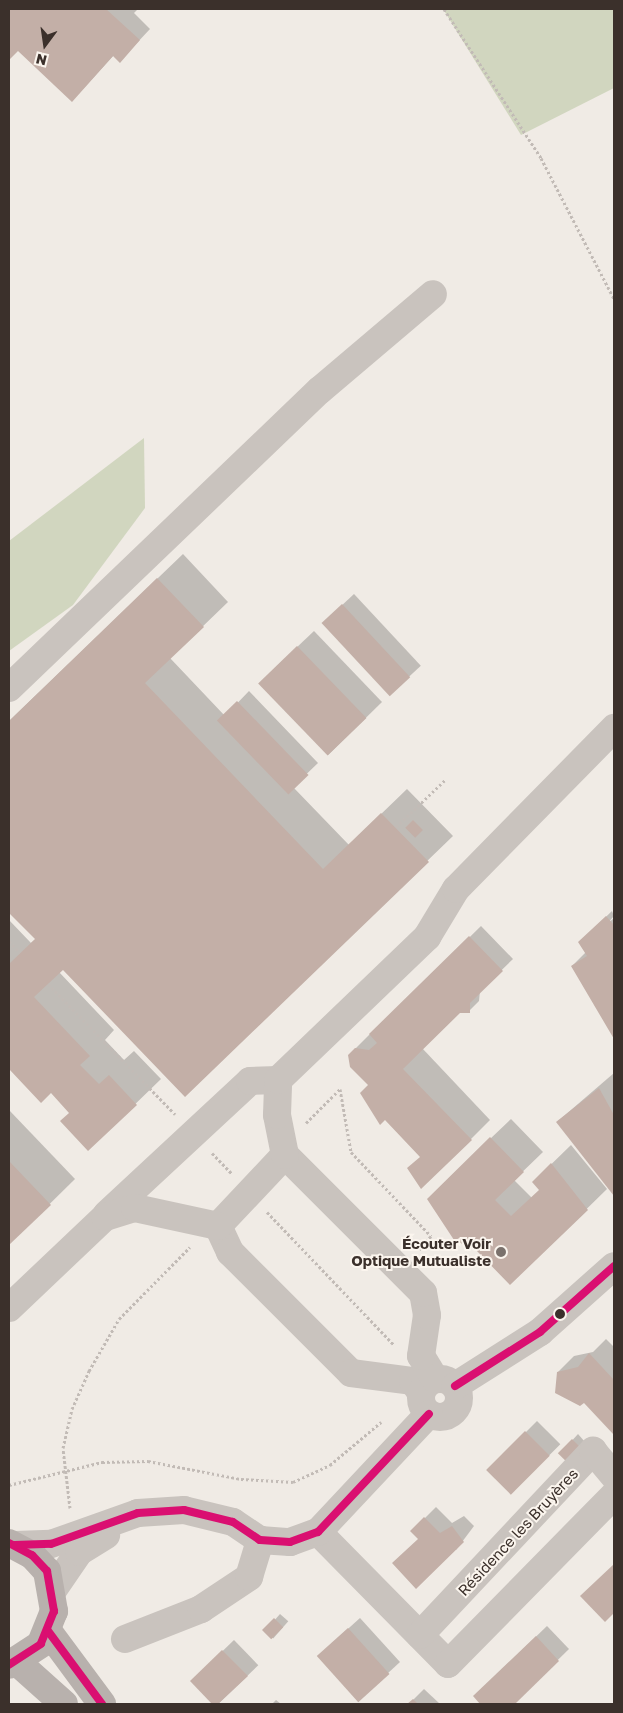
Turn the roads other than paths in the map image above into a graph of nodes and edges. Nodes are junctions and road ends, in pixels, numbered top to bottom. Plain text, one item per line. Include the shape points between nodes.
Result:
1 (433, 294) dead end
2 (9, 688) edge
3 (614, 728) edge
4 (278, 1080) junction
5 (285, 1155) junction
6 (105, 1217) junction
7 (218, 1226) junction
8 (614, 1266) edge
9 (9, 1308) edge
10 (435, 1393) junction
11 (614, 1476) edge
12 (614, 1495) edge
13 (138, 1513) junction
14 (318, 1532) junction
15 (260, 1540) junction
16 (12, 1544) edge
17 (53, 1590) junction
18 (48, 1631) junction
19 (420, 1635) junction
20 (125, 1640) dead end
21 (13, 1663) edge
22 (64, 1704) edge
23 (102, 1704) edge

1 - 2 street via 320,390
3 - 4 street via 456,889 427,937
4 - 5 street via 277,1115
4 - 6 street via 250,1081
5 - 7 street
5 - 10 street via 423,1293 427,1315 421,1356
6 - 7 street via 135,1208
6 - 9 street
7 - 10 street via 230,1252 351,1373 413,1381
8 - 10 street via 540,1332
10 - 14 street
11 - 19 street, Résidence les Bruyères via 594,1451
12 - 19 street via 448,1664
13 - 15 street via 184,1510 232,1522
13 - 16 street via 51,1544
13 - 17 street via 79,1552
14 - 15 street via 290,1542
14 - 19 street
15 - 20 street via 249,1577 201,1609
16 - 17 main road via 47,1571
17 - 18 main road
18 - 21 main road via 36,1649
18 - 23 main road
21 - 22 main road

